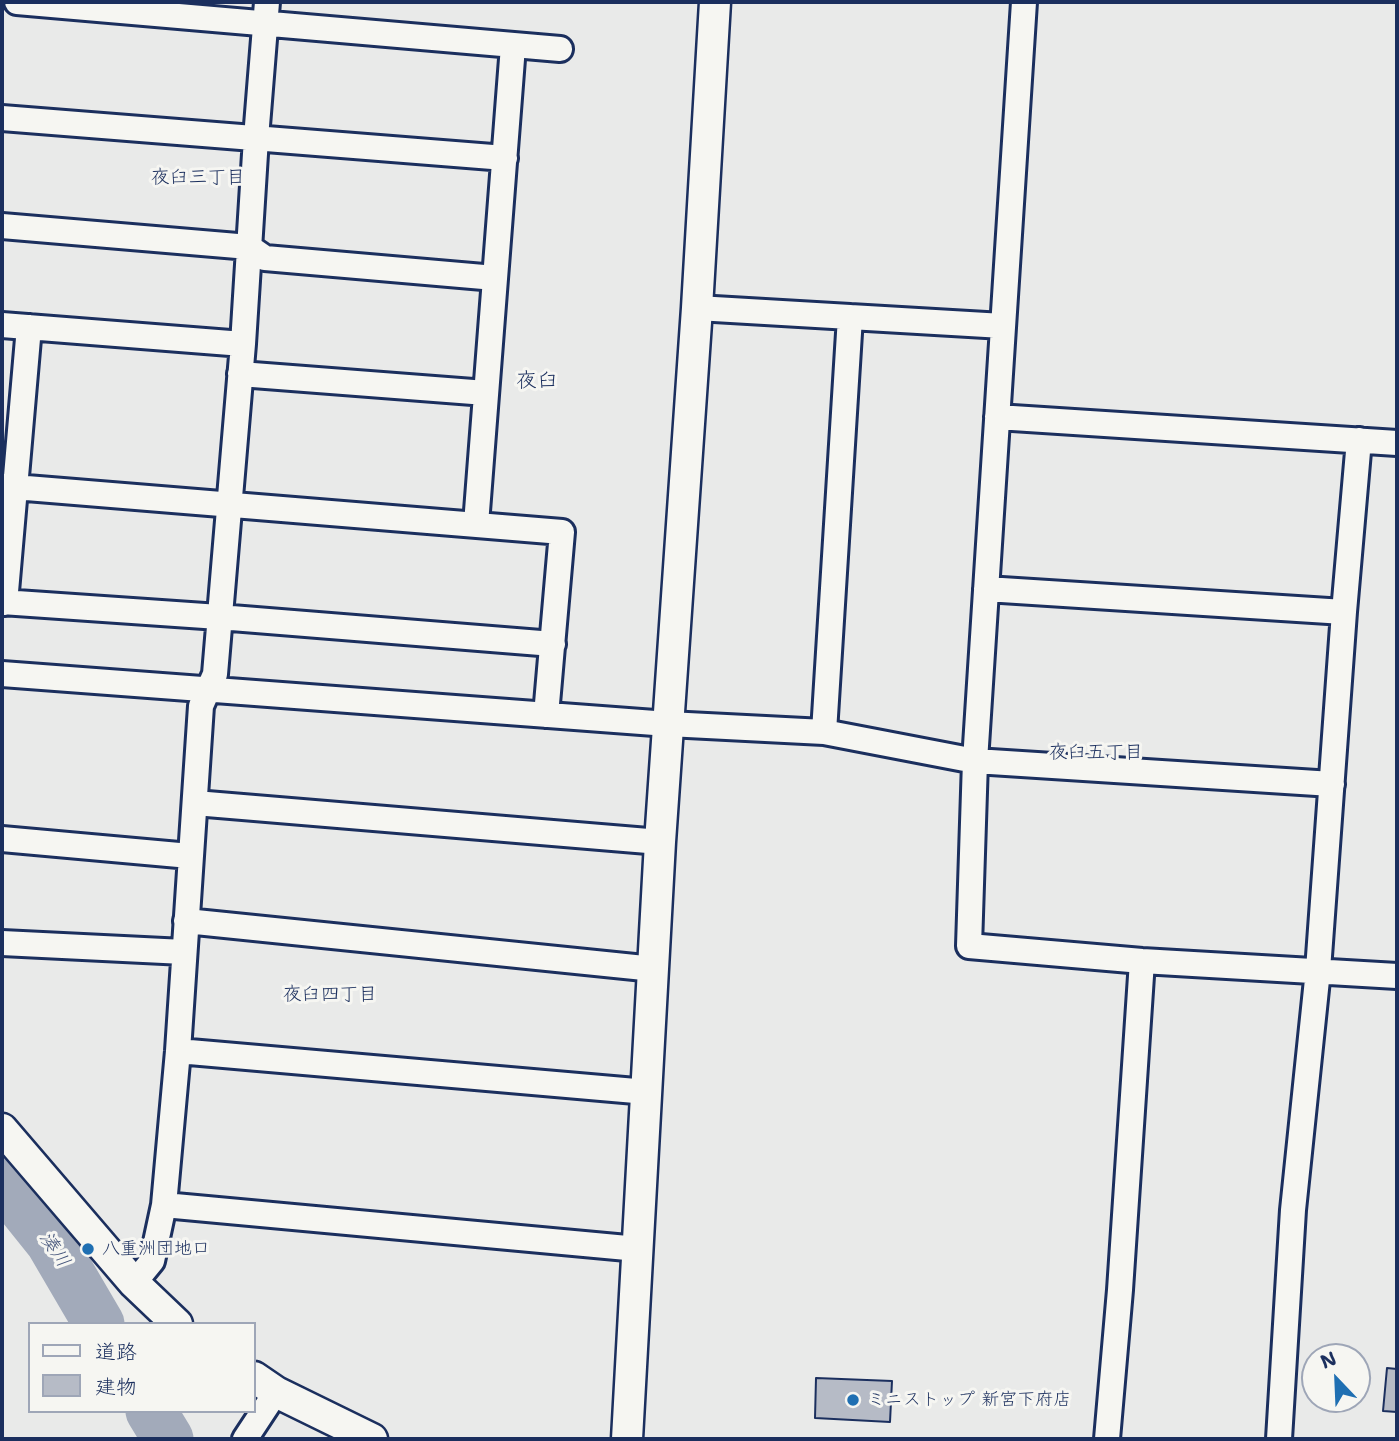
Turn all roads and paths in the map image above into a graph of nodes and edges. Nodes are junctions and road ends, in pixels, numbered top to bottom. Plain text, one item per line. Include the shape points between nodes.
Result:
1 (17, 2) edge
2 (715, 2) edge
3 (1024, 2) edge
4 (266, 13) edge
5 (513, 46) junction
6 (560, 50) dead end
7 (2, 118) edge
8 (256, 138) junction
9 (505, 158) junction
10 (2, 226) edge
11 (249, 247) junction
12 (495, 278) junction
13 (696, 307) junction
14 (850, 317) junction
15 (2, 325) edge
16 (1003, 326) junction
17 (29, 327) junction
18 (243, 344) junction
19 (240, 374) junction
20 (486, 393) junction
21 (997, 417) junction
22 (1359, 440) junction
23 (1397, 443) edge
24 (8, 486) edge
25 (229, 505) junction
26 (476, 524) junction
27 (986, 589) junction
28 (3, 603) edge
29 (1344, 612) junction
30 (219, 617) junction
31 (553, 644) junction
32 (2, 674) edge
33 (208, 690) junction
34 (546, 715) junction
35 (668, 724) junction
36 (824, 732) junction
37 (975, 761) junction
38 (1332, 784) junction
39 (195, 803) junction
40 (2, 839) edge
41 (660, 842) junction
42 (190, 856) junction
43 (186, 921) junction
44 (2, 943) edge
45 (184, 952) junction
46 (1142, 961) junction
47 (654, 969) junction
48 (1318, 970) junction
49 (1397, 976) edge
50 (178, 1051) junction
51 (647, 1092) junction
52 (2, 1129) edge
53 (164, 1205) junction
54 (638, 1249) junction
55 (134, 1283) junction
56 (175, 1322) edge
57 (265, 1385) edge
58 (256, 1409) edge
59 (255, 1413) edge
60 (245, 1439) edge
61 (372, 1439) edge
62 (627, 1439) edge
63 (1107, 1439) edge
64 (1279, 1439) edge

1 - 4 street
2 - 13 street
3 - 16 street
4 - 5 street
4 - 8 street
5 - 6 street
5 - 9 street
7 - 8 street
8 - 9 street
8 - 11 street
9 - 12 street
10 - 11 street
11 - 12 street via 265,258
11 - 18 street
12 - 20 street
13 - 14 street
13 - 35 street
14 - 16 street
14 - 36 street
15 - 17 street
16 - 21 street
17 - 18 street
17 - 24 street
18 - 19 street
19 - 20 street
19 - 25 street
20 - 26 street
21 - 22 street
21 - 27 street
22 - 23 street
22 - 29 street
24 - 25 street
24 - 28 street
25 - 26 street
25 - 30 street
26 - 31 street via 562,531
27 - 29 street
27 - 37 street
28 - 30 street
29 - 38 street
30 - 31 street
30 - 33 street via 215,674
31 - 34 street
32 - 33 street
33 - 34 street
33 - 39 street via 201,706
34 - 35 street
35 - 36 street
35 - 41 street
36 - 37 street
37 - 38 street
37 - 46 street via 969,946
38 - 48 street
39 - 41 street
39 - 42 street
40 - 42 street
41 - 47 street
42 - 43 street
43 - 45 street
43 - 47 street
44 - 45 street
45 - 50 street
46 - 48 street
46 - 63 street
47 - 51 street
48 - 49 street
48 - 64 street via 1293,1210
50 - 51 street
50 - 53 street
51 - 54 street
52 - 55 street
53 - 54 street
53 - 55 street via 152,1261
54 - 62 street
55 - 56 street
57 - 58 street
57 - 61 street
59 - 60 street

